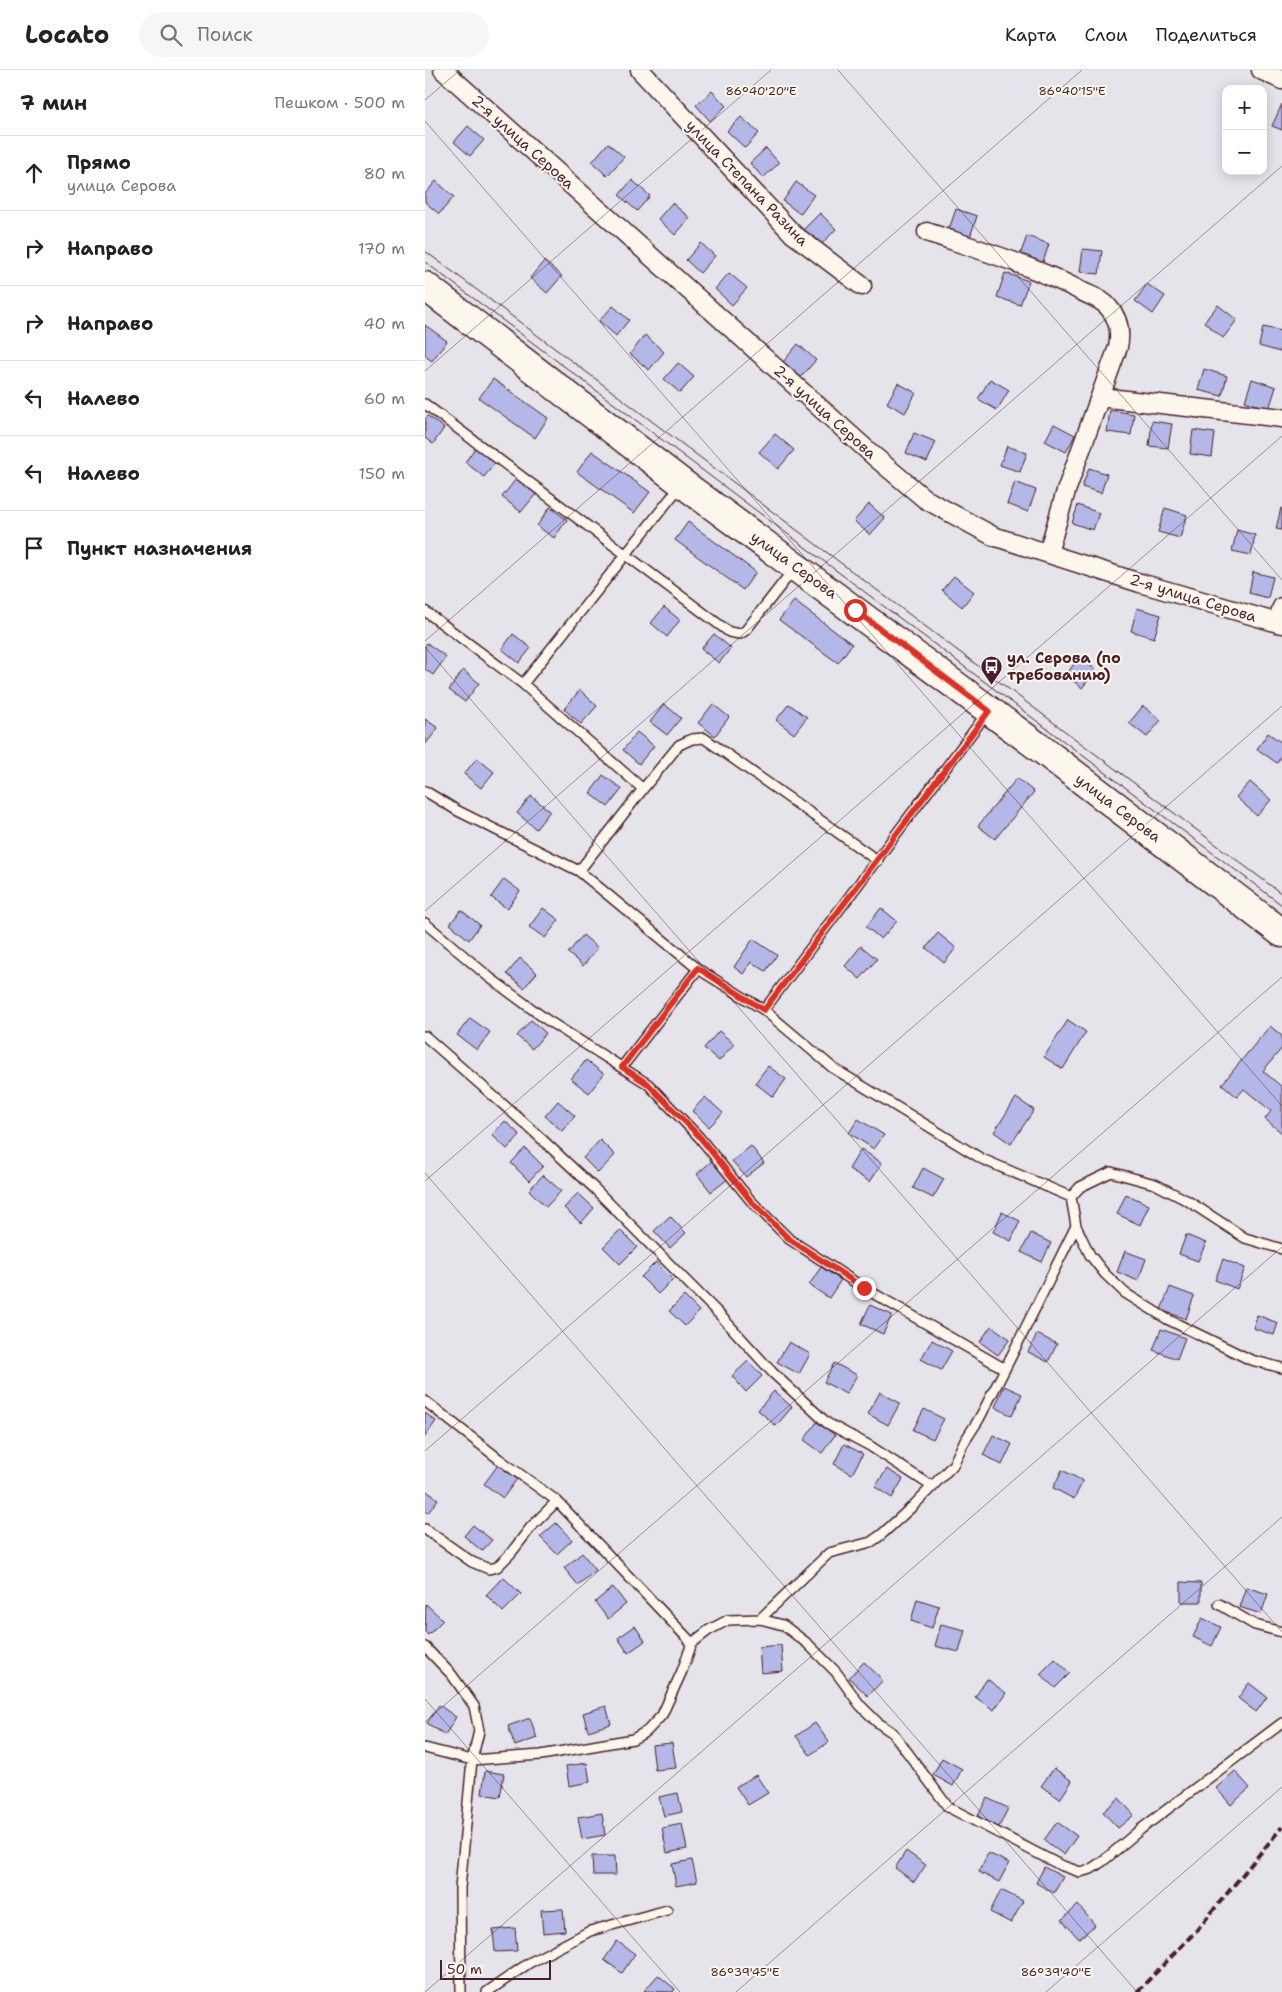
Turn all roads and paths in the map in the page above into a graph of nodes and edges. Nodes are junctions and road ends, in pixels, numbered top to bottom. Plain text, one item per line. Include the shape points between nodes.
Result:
1 (443, 70) edge
2 (640, 70) edge
3 (1261, 70) edge
4 (1282, 80) edge
5 (927, 232) dead end
6 (425, 286) edge
7 (863, 286) dead end
8 (1100, 397) junction
9 (425, 404) edge
10 (1282, 418) edge
11 (682, 483) junction
12 (1048, 553) junction
13 (626, 554) junction
14 (796, 566) junction
15 (425, 611) edge
16 (1280, 618) edge
17 (523, 684) junction
18 (989, 711) junction
19 (643, 789) junction
20 (425, 791) edge
21 (877, 861) junction
22 (579, 872) junction
23 (425, 923) edge
24 (1282, 933) edge
25 (698, 968) junction
26 (764, 1010) junction
27 (425, 1036) edge
28 (622, 1067) junction
29 (1071, 1197) junction
30 (1076, 1226) junction
31 (1282, 1249) edge
32 (1005, 1368) junction
33 (1282, 1368) edge
34 (425, 1401) edge
35 (933, 1487) junction
36 (557, 1501) junction
37 (425, 1529) edge
38 (1219, 1604) dead end
39 (760, 1618) junction
40 (1282, 1632) edge
41 (692, 1643) junction
42 (425, 1646) edge
43 (1282, 1723) edge
44 (425, 1748) edge
45 (472, 1760) junction
46 (667, 1910) dead end
47 (461, 1992) edge
48 (487, 1992) edge

1 - 12 street, 2-я улица Серова via 913,490 986,533
2 - 7 street, улица Степана Разина via 793,234
3 - 4 street
5 - 8 street via 1041,272 1101,300 1109,307 1119,325 1119,347
6 - 11 main road, улица Серова
8 - 10 street
8 - 12 street via 1066,491
9 - 13 lane
11 - 13 lane
11 - 14 main road, улица Серова
12 - 16 street, 2-я улица Серова via 1140,583
13 - 14 lane via 729,632 740,634
13 - 17 lane
14 - 18 main road, улица Серова
15 - 17 lane
17 - 19 lane
18 - 21 lane
18 - 24 main road, улица Серова
19 - 21 lane via 679,745 704,738
19 - 22 lane
20 - 22 lane
21 - 26 lane
22 - 25 lane
23 - 28 lane via 540,1015
25 - 26 lane
25 - 28 lane
26 - 29 lane via 833,1068 982,1160
27 - 35 lane via 595,1189 773,1373 827,1423 870,1446
28 - 32 lane via 648,1084 699,1136 751,1201 789,1239 864,1288
29 - 30 lane
29 - 31 lane via 1080,1188 1111,1172 1129,1176 1155,1184 1188,1201 1245,1238
30 - 32 lane
30 - 33 lane via 1090,1256 1125,1293 1167,1320 1251,1360
32 - 35 lane via 953,1466
34 - 36 lane
35 - 39 lane via 871,1542 829,1553
36 - 37 lane via 531,1527 511,1554 497,1567 489,1569 472,1562
36 - 41 lane
38 - 40 lane via 1255,1625
39 - 41 lane via 728,1620
39 - 43 lane via 783,1625 836,1672 860,1704 904,1746 948,1807 1080,1872 1103,1861
41 - 45 lane via 662,1715 647,1731 633,1738 541,1755
42 - 45 lane via 452,1675 474,1706 479,1731
44 - 45 lane
45 - 47 lane via 460,1888
46 - 48 lane via 590,1931 529,1963

